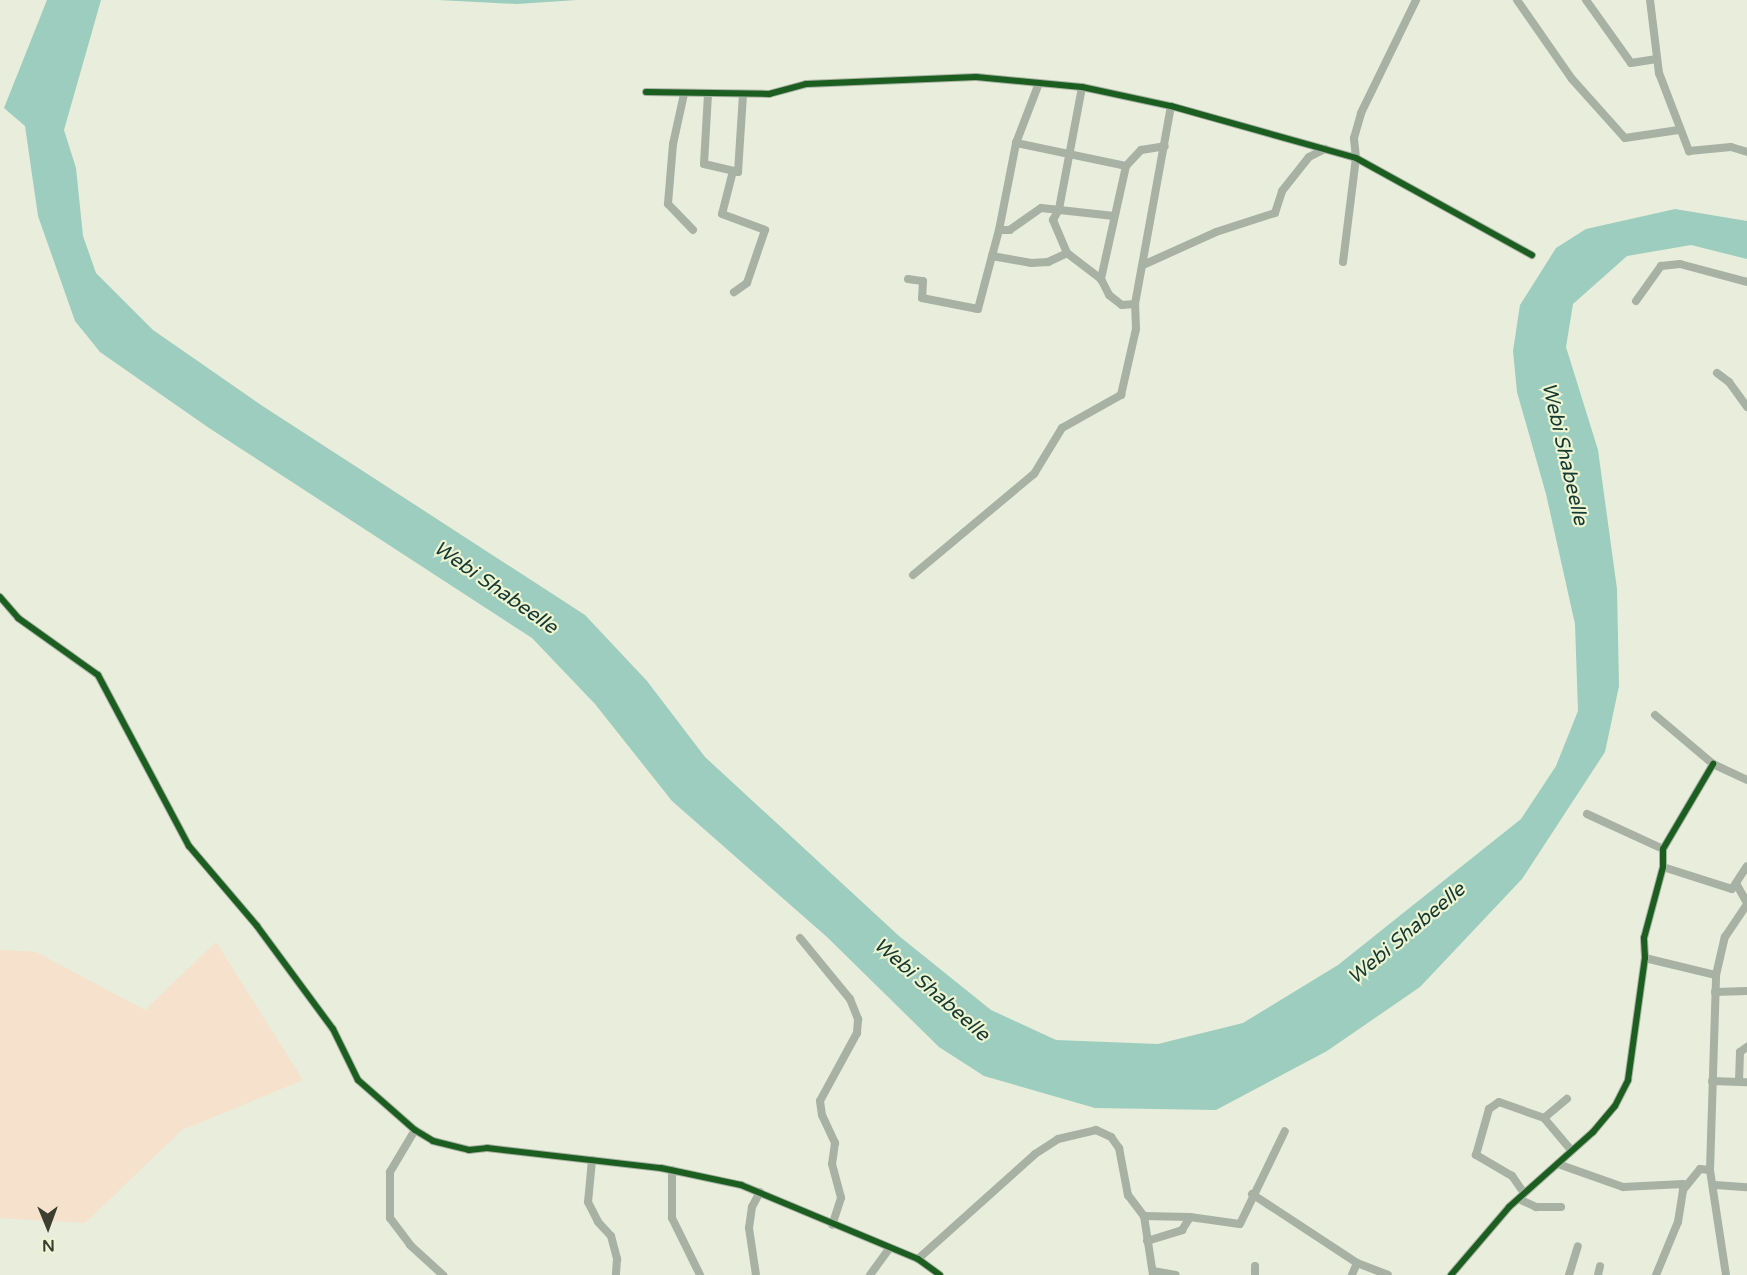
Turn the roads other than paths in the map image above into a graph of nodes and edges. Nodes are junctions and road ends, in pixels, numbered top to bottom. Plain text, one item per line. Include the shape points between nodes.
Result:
1 (1416, 0) edge
2 (1517, 0) edge
3 (1586, 0) edge
4 (1650, 0) edge
5 (1657, 58) junction
6 (1039, 83) junction
7 (1082, 87) junction
8 (646, 92) dead end
9 (684, 94) junction
10 (708, 94) junction
11 (743, 94) junction
12 (1171, 106) junction
13 (1678, 130) junction
14 (1016, 143) junction
15 (1165, 146) junction
16 (1325, 149) junction
17 (1747, 152) edge
18 (1070, 154) junction
19 (1356, 158) junction
20 (1126, 166) junction
21 (733, 171) junction
22 (1059, 209) junction
23 (1114, 216) junction
24 (693, 230) dead end
25 (999, 230) junction
26 (1067, 253) junction
27 (1532, 255) dead end
28 (992, 256) junction
29 (1343, 262) dead end
30 (1143, 265) junction
31 (908, 279) dead end
32 (1101, 279) junction
33 (1747, 282) edge
34 (734, 292) dead end
35 (1636, 301) dead end
36 (1135, 304) junction
37 (1717, 373) dead end
38 (1747, 407) edge
39 (913, 575) dead end
40 (0, 597) edge
41 (1655, 715) dead end
42 (1713, 764) junction
43 (1747, 780) edge
44 (1587, 814) dead end
45 (1663, 849) junction
46 (1747, 866) edge
47 (1663, 867) junction
48 (1737, 885) junction
49 (1747, 904) edge
50 (800, 939) dead end
51 (1645, 958) junction
52 (1716, 975) junction
53 (1716, 992) junction
54 (1747, 992) edge
55 (1747, 1047) edge
56 (1712, 1081) junction
57 (1743, 1081) edge
58 (1567, 1099) dead end
59 (1544, 1118) junction
60 (415, 1131) junction
61 (1285, 1131) dead end
62 (1571, 1150) junction
63 (592, 1160) junction
64 (1558, 1164) junction
65 (672, 1170) junction
66 (1710, 1170) junction
67 (1715, 1185) junction
68 (1747, 1187) edge
69 (1683, 1190) junction
70 (760, 1192) junction
71 (1252, 1194) junction
72 (1523, 1196) junction
73 (1561, 1207) dead end
74 (1144, 1216) junction
75 (1190, 1217) junction
76 (832, 1225) junction
77 (1148, 1241) junction
78 (1578, 1246) dead end
79 (889, 1249) junction
80 (918, 1259) junction
81 (1357, 1263) junction
82 (1153, 1273) edge
83 (443, 1275) edge
84 (616, 1275) edge
85 (700, 1275) edge
86 (756, 1275) edge
87 (870, 1275) edge
88 (940, 1275) edge
89 (1176, 1275) edge
90 (1352, 1275) edge
91 (1389, 1275) edge
92 (1451, 1275) edge
93 (1569, 1275) edge
94 (1656, 1275) edge
95 (1726, 1275) edge

1 - 19 street via 1362,113 1354,138
2 - 13 street via 1572,79 1624,138
3 - 5 street via 1631,63
4 - 5 street
5 - 13 street
6 - 7 street
6 - 11 street via 976,77 806,84 769,94
6 - 14 street
7 - 12 street
7 - 18 street
8 - 9 street
9 - 10 street
9 - 24 street via 673,144 668,204
10 - 11 street
10 - 21 street via 704,164
11 - 21 street via 738,172
12 - 15 street
12 - 16 street
13 - 17 street via 1689,151 1731,147
14 - 18 street
14 - 25 street
15 - 20 street via 1141,150
15 - 30 street
16 - 19 street
16 - 30 street via 1309,157 1281,191 1275,213 1216,232
18 - 20 street
18 - 22 street
19 - 27 street
19 - 29 street
20 - 23 street
21 - 34 street via 722,214 765,230 747,283
22 - 23 street
22 - 25 street via 1041,208 1011,230
22 - 26 street via 1053,220
23 - 32 street
25 - 28 street
26 - 28 street via 1048,262 1031,263
26 - 32 street
28 - 31 street via 978,309 922,298 923,281
30 - 36 street
32 - 36 street via 1109,295 1122,305
33 - 35 street via 1680,264 1661,266
36 - 39 street via 1136,329 1121,395 1062,428 1034,474
37 - 38 street via 1729,382
40 - 60 street via 18,618 98,675 189,846 257,926 333,1029 358,1080
41 - 42 street
42 - 43 street
42 - 45 street
44 - 45 street
45 - 47 street
46 - 48 street
47 - 48 street via 1716,886 1732,889
47 - 51 street via 1651,903
48 - 49 street
49 - 52 street via 1725,937
50 - 76 street via 850,999 858,1019 857,1033 820,1101 835,1143 832,1164 841,1198
51 - 52 street
51 - 62 street via 1628,1080 1615,1106
52 - 53 street
53 - 54 street
53 - 56 street
55 - 57 street via 1740,1052
56 - 57 street
56 - 66 street
58 - 59 street
59 - 62 street
59 - 72 street via 1499,1102 1489,1109 1482,1129 1476,1155 1512,1176
60 - 63 street via 433,1141 470,1150 487,1148
60 - 83 street via 390,1172 390,1218 410,1245
61 - 71 street
62 - 64 street
63 - 65 street
63 - 84 street via 588,1202 611,1236 617,1259
64 - 69 street via 1623,1187 1683,1184
64 - 72 street
65 - 70 street
65 - 85 street via 672,1218
66 - 67 street
66 - 69 street via 1700,1169
67 - 68 street
67 - 95 street
69 - 94 street via 1678,1222
70 - 76 street
70 - 86 street via 748,1228
71 - 75 street via 1240,1224
71 - 81 street
72 - 73 street via 1536,1208
72 - 92 street via 1475,1244
74 - 75 street
74 - 77 street
74 - 80 street via 1128,1195 1119,1148 1111,1137 1096,1130 1079,1132 1058,1139 1035,1154
75 - 77 street via 1182,1230
76 - 79 street
77 - 82 street
78 - 93 street
79 - 80 street
79 - 87 street
80 - 88 street
81 - 90 street
81 - 91 street
82 - 89 street

